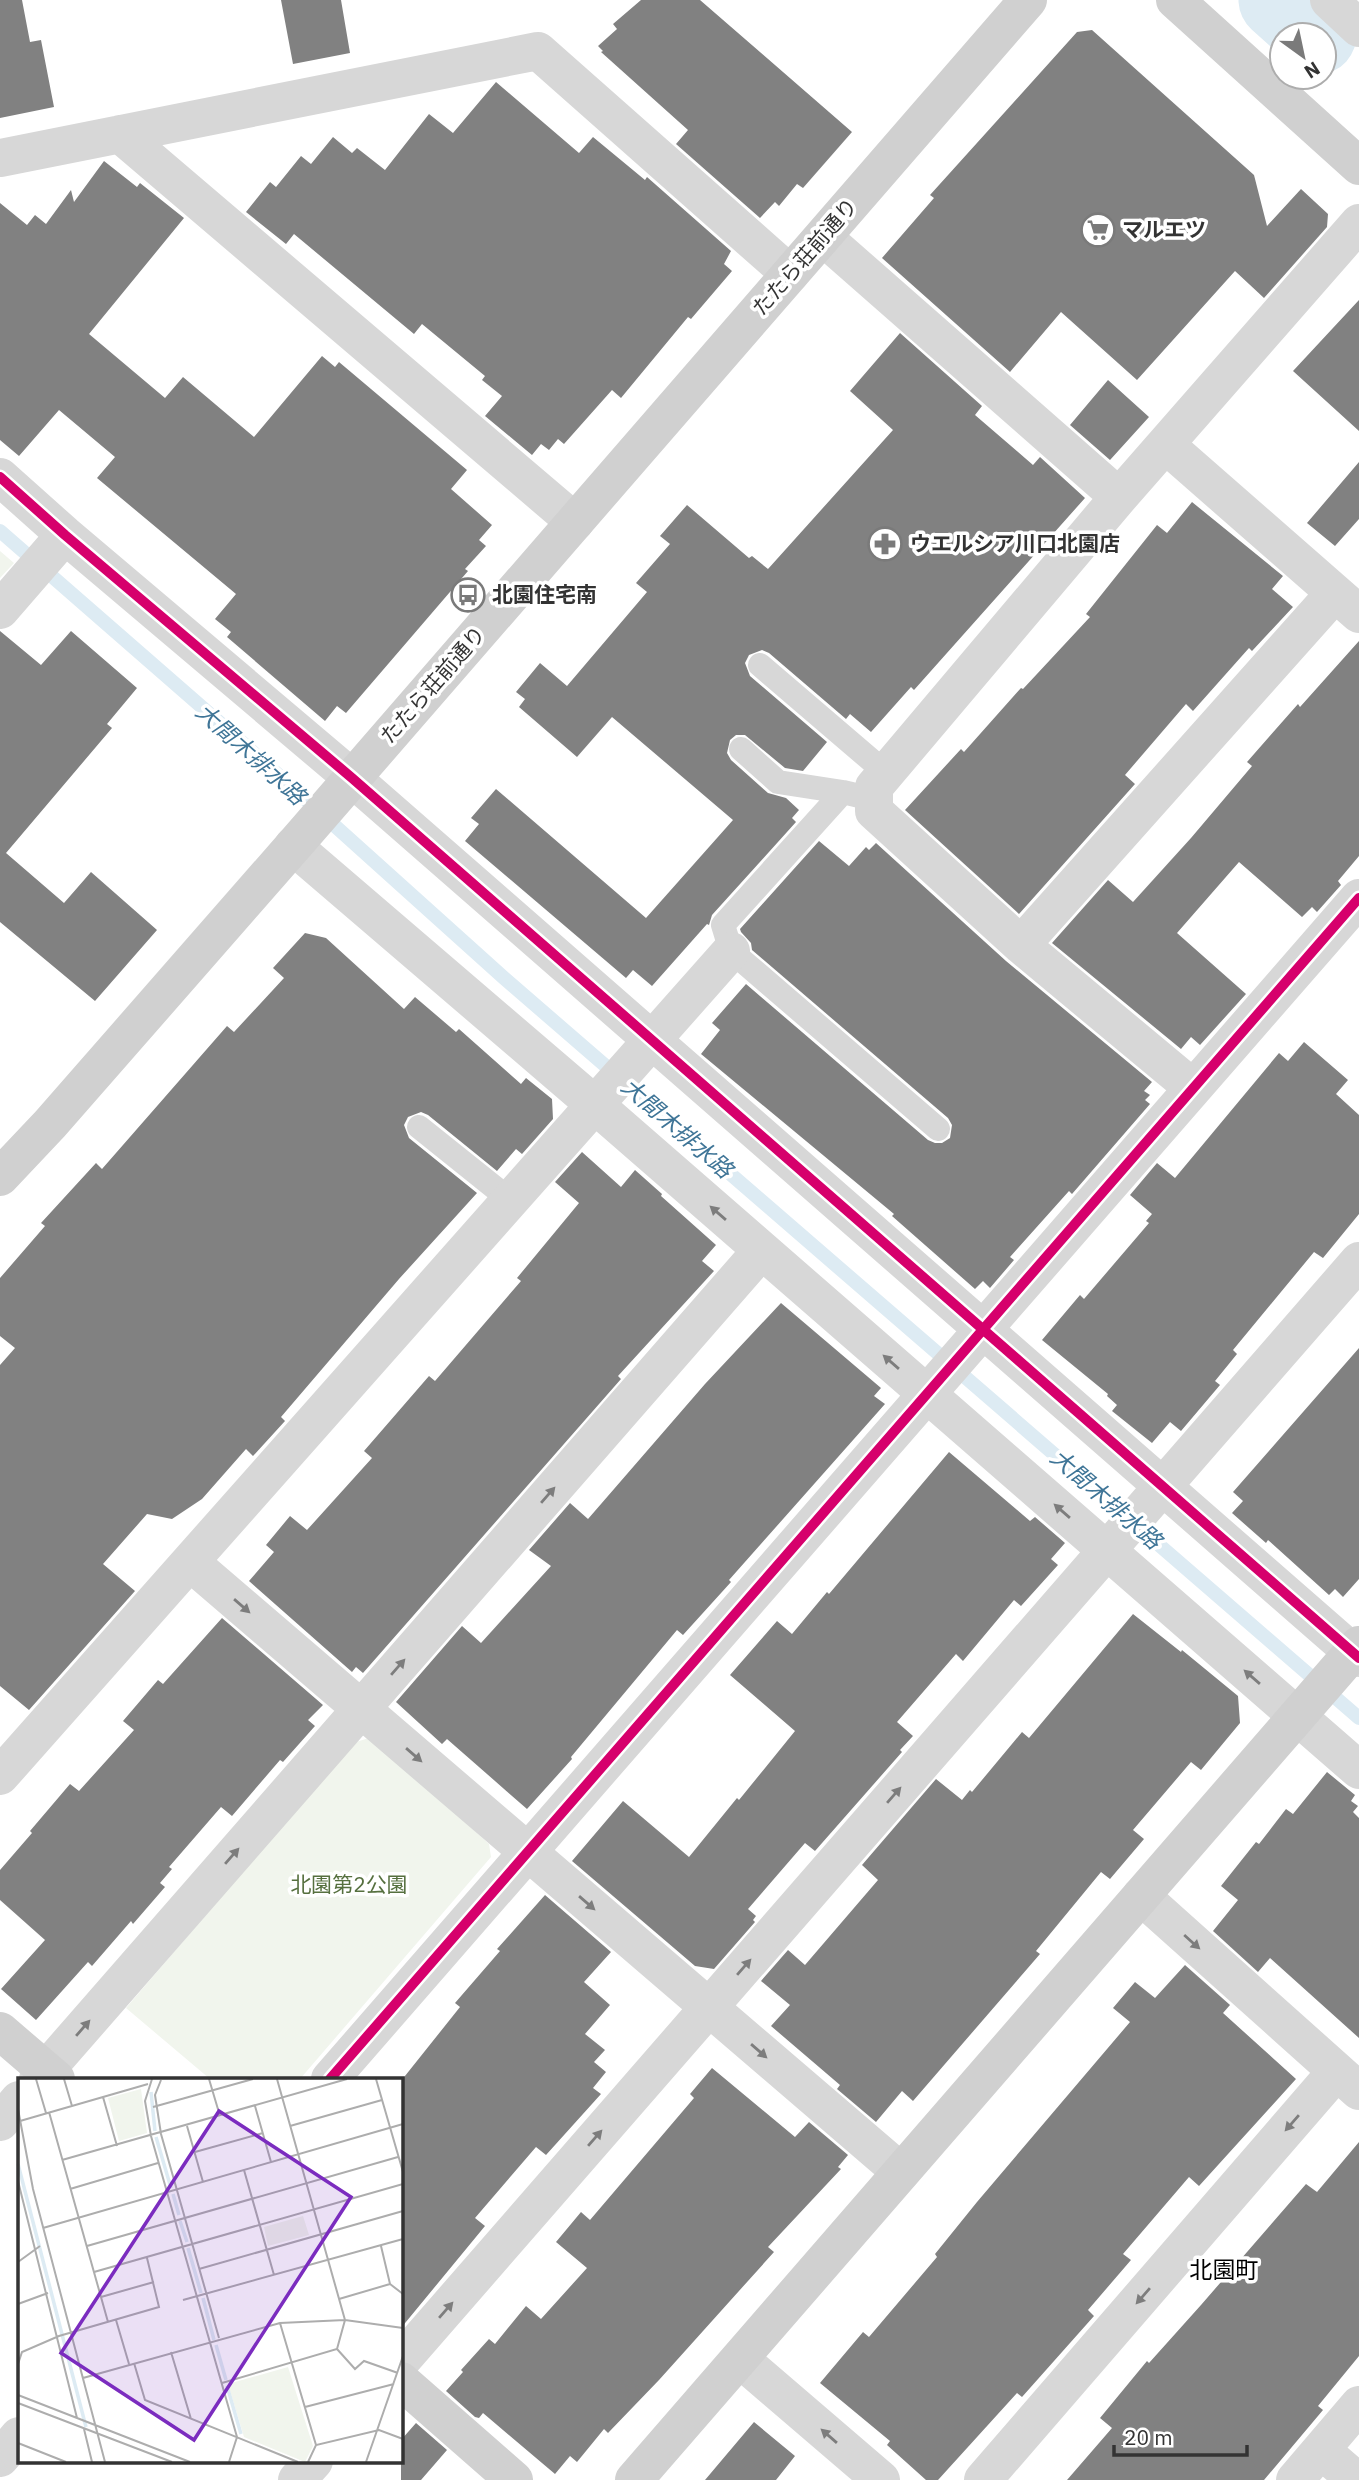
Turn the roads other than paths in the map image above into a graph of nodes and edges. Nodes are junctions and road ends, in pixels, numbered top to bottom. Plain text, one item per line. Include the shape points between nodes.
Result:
1 (1028, 0) edge
2 (1175, 0) edge
3 (1329, 0) edge
4 (1359, 27) edge
5 (120, 134) junction
6 (0, 158) edge
7 (1359, 166) edge
8 (1359, 223) edge
9 (823, 237) junction
10 (790, 274) junction
11 (1166, 445) junction
12 (0, 477) edge
13 (1119, 497) junction
14 (575, 522) junction
15 (58, 542) junction
16 (1347, 603) edge
17 (0, 611) edge
18 (760, 665) dead end
19 (741, 749) dead end
20 (346, 786) junction
21 (867, 788) junction
22 (298, 840) junction
23 (1359, 898) edge
24 (1021, 945) junction
25 (731, 951) junction
26 (652, 1040) junction
27 (1193, 1088) junction
28 (594, 1104) junction
29 (419, 1127) dead end
30 (938, 1129) dead end
31 (0, 1177) edge
32 (510, 1200) junction
33 (761, 1251) junction
34 (1359, 1261) edge
35 (983, 1329) junction
36 (928, 1393) junction
37 (1163, 1486) junction
38 (1107, 1551) junction
39 (190, 1562) junction
40 (1357, 1652) edge
41 (361, 1709) junction
42 (1297, 1716) junction
43 (1359, 1770) edge
44 (0, 1776) edge
45 (528, 1852) junction
46 (1141, 1896) junction
47 (709, 2008) junction
48 (0, 2031) edge
49 (46, 2076) edge
50 (331, 2078) edge
51 (1348, 2082) edge
52 (18, 2101) edge
53 (0, 2122) edge
54 (901, 2172) junction
55 (740, 2358) junction
56 (402, 2360) edge
57 (402, 2382) edge
58 (1359, 2405) edge
59 (18, 2437) edge
60 (1321, 2450) junction
61 (0, 2458) edge
62 (313, 2462) edge
63 (297, 2480) edge
64 (514, 2480) edge
65 (634, 2480) edge
66 (881, 2480) edge
67 (983, 2480) edge
68 (1295, 2480) edge
69 (1356, 2480) edge

1 - 9 street, たたら荘前通り
2 - 7 street
3 - 4 street
5 - 6 street
5 - 10 street via 538,51
5 - 14 street
8 - 11 street
9 - 10 street, たたら荘前通り
9 - 13 street
10 - 14 street, たたら荘前通り
11 - 13 street
11 - 16 street
12 - 15 street
13 - 21 street
14 - 20 street, たたら荘前通り
15 - 17 street
15 - 20 street
16 - 24 street
18 - 21 lane
19 - 21 lane via 778,782
20 - 22 street, たたら荘前通り
20 - 26 street
21 - 24 street via 874,811
21 - 25 lane via 723,925
22 - 28 street
22 - 31 street, たたら荘前通り
23 - 27 street
24 - 27 street
25 - 26 street
25 - 30 lane
26 - 28 street
26 - 35 street
27 - 35 street
28 - 32 street
33 -> 28 street
29 - 32 lane
32 - 39 street
36 -> 33 street
41 -> 33 street
34 - 37 street
35 - 36 street
35 - 37 street
38 -> 36 street
36 - 45 street
37 - 38 street
37 - 40 street
42 -> 38 street
47 -> 38 street
39 -> 41 street
39 - 44 street
40 - 42 street
41 -> 45 street
49 -> 41 street
42 - 43 street
42 - 46 street
45 -> 47 street
45 - 50 street
46 -> 51 street
46 - 54 street
47 -> 54 street
56 -> 47 street
48 - 49 street
51 -> 67 street
52 - 53 street
54 - 55 street
55 - 65 street
66 -> 55 street
57 - 64 street
58 - 60 street
59 - 61 street
60 - 68 street
60 - 69 street
62 - 63 street

